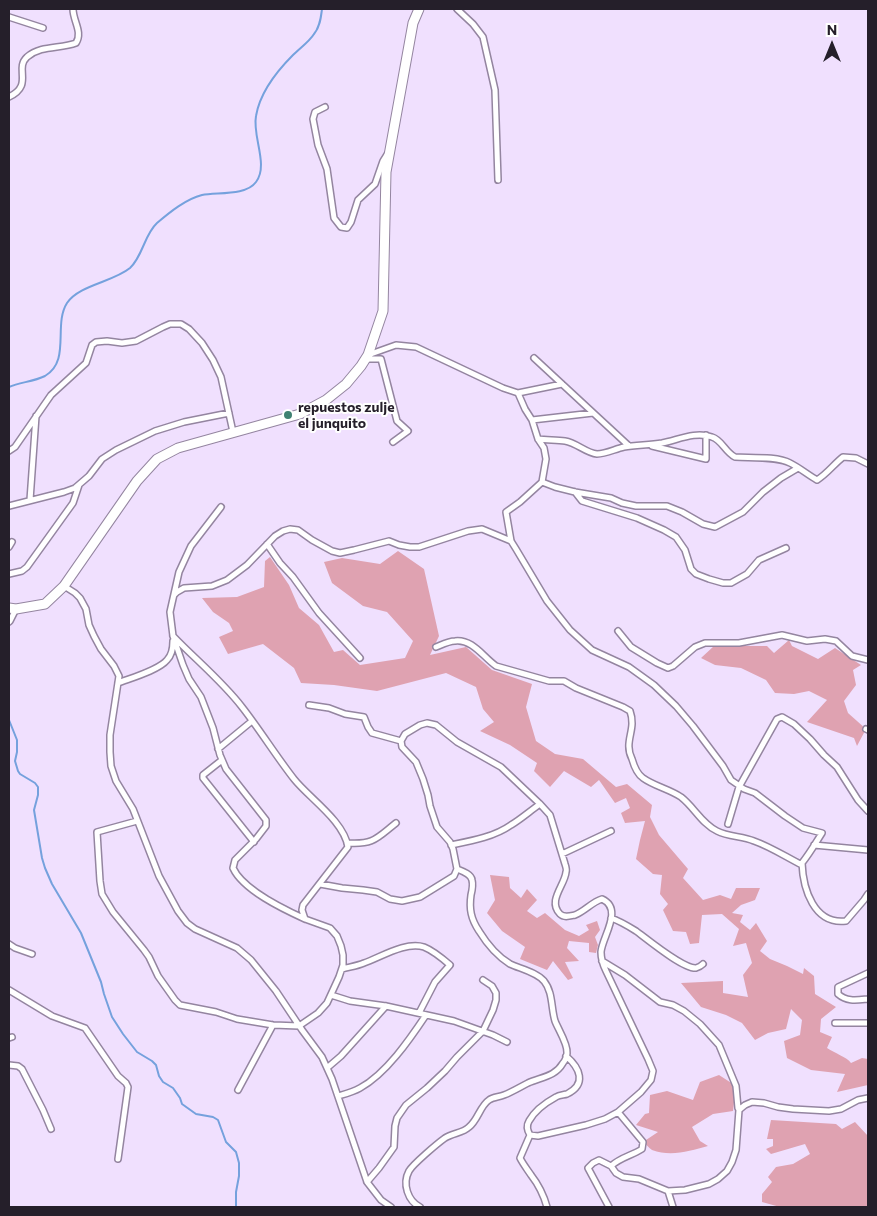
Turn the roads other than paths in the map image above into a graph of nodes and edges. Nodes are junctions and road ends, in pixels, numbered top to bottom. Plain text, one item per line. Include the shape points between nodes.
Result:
1 (72, 9) edge
2 (420, 9) edge
3 (457, 9) edge
4 (9, 17) edge
5 (43, 28) dead end
6 (9, 97) edge
7 (325, 107) dead end
8 (390, 150) junction
9 (498, 180) dead end
10 (366, 357) junction
11 (534, 358) dead end
12 (562, 384) junction
13 (518, 393) junction
14 (229, 413) junction
15 (593, 413) junction
16 (36, 416) junction
17 (532, 420) junction
18 (233, 432) junction
19 (706, 435) junction
20 (538, 439) junction
21 (393, 442) dead end
22 (648, 445) junction
23 (629, 446) junction
24 (9, 451) edge
25 (868, 464) edge
26 (798, 468) junction
27 (542, 482) junction
28 (79, 485) junction
29 (575, 492) junction
30 (30, 500) junction
31 (9, 506) edge
32 (221, 507) dead end
33 (511, 541) junction
34 (267, 544) junction
35 (786, 548) dead end
36 (9, 574) edge
37 (64, 586) junction
38 (174, 596) junction
39 (13, 608) edge
40 (9, 622) edge
41 (618, 631) dead end
42 (173, 636) junction
43 (436, 647) dead end
44 (360, 658) dead end
45 (868, 660) edge
46 (118, 682) junction
47 (309, 705) dead end
48 (252, 721) junction
49 (401, 741) junction
50 (218, 749) junction
51 (222, 760) junction
52 (740, 787) junction
53 (540, 804) junction
54 (868, 812) edge
55 (137, 821) junction
56 (396, 823) dead end
57 (728, 824) dead end
58 (611, 831) dead end
59 (254, 842) junction
60 (347, 843) junction
61 (451, 845) junction
62 (814, 845) junction
63 (868, 850) edge
64 (562, 854) junction
65 (802, 865) junction
66 (457, 869) junction
67 (320, 884) junction
68 (868, 894) edge
69 (611, 918) junction
70 (306, 919) junction
71 (9, 944) edge
72 (32, 954) dead end
73 (602, 960) junction
74 (703, 964) dead end
75 (342, 969) junction
76 (868, 973) edge
77 (483, 980) dead end
78 (9, 990) edge
79 (331, 995) junction
80 (868, 999) edge
81 (386, 1006) junction
82 (419, 1013) junction
83 (426, 1015) junction
84 (835, 1023) dead end
85 (868, 1023) edge
86 (273, 1025) junction
87 (299, 1026) junction
88 (483, 1031) junction
89 (507, 1042) dead end
90 (566, 1056) junction
91 (9, 1065) edge
92 (327, 1068) junction
93 (238, 1090) dead end
94 (338, 1096) junction
95 (868, 1098) edge
96 (739, 1110) junction
97 (618, 1112) junction
98 (50, 1129) dead end
99 (530, 1135) junction
100 (118, 1159) dead end
101 (611, 1166) junction
102 (368, 1182) junction
103 (668, 1192) junction
104 (391, 1207) edge
105 (420, 1207) edge
106 (547, 1207) edge
107 (609, 1207) edge
108 (673, 1207) edge

1 - 6 street via 79,33 76,43 35,52 25,59 22,85
2 - 8 main road via 412,23
3 - 9 street via 483,37 495,90
4 - 5 street
7 - 8 street via 315,112 313,119 327,169 334,218 341,227 347,228 351,222 358,200 374,184
8 - 10 main road via 386,172 382,311
10 - 13 street via 396,345 416,346
10 - 18 main road via 346,384 326,400 300,414
10 - 21 street via 381,359 397,421 408,431
11 - 12 street
12 - 13 street
12 - 15 street
13 - 17 street
14 - 16 street via 221,376 202,343 181,324 170,324 136,341 96,342 86,363 51,395
14 - 18 street
14 - 28 street via 155,431 102,459
15 - 17 street
15 - 23 street
16 - 24 street
16 - 30 street
17 - 20 street
18 - 37 main road via 178,448 157,459 136,481
19 - 22 street
19 - 22 street via 706,460
19 - 26 street via 735,457 778,459
20 - 23 street via 565,441 595,454
20 - 27 street via 546,459
22 - 23 street
25 - 26 street via 844,457 817,480
26 - 29 street via 763,492 743,512 715,526 703,524 667,506 636,506
27 - 29 street
27 - 33 street via 506,512
28 - 30 street
28 - 36 street via 73,503 27,567
29 - 35 street via 582,501 638,518 676,537 696,574 723,583 731,583 747,574 759,560
30 - 31 street
32 - 38 street via 191,546 179,572
33 - 34 street via 482,529 419,547 389,541 340,553 298,530 290,529
33 - 52 street via 547,601 570,630 592,650 629,667 654,685 693,726 731,780
34 - 38 street via 227,580 212,586 184,588
34 - 44 street via 319,613
37 - 39 main road via 45,604
37 - 46 street via 75,593 86,609 89,625 114,666
38 - 42 street via 170,612
39 - 40 street
41 - 45 street via 631,647 668,668 705,643 739,643 782,635 807,641 825,639 836,642 852,656
42 - 46 street via 169,659 162,665
42 - 48 street via 217,678
42 - 50 street via 188,679 201,697
43 - 65 street via 454,640 467,643 496,666 549,681 564,681 630,711 633,718 628,750 642,778 682,798 716,831 753,840
46 - 55 street via 110,735 111,766
47 - 49 street via 364,717 372,733
48 - 50 street
48 - 60 street via 294,780 337,824
49 - 53 street via 405,734 420,725 436,725 456,742 501,768
49 - 61 street via 402,747 416,762 437,828
50 - 51 street
51 - 59 street via 266,820 266,826
51 - 59 street via 203,778
52 - 54 street via 777,719 782,717 810,738 838,767
52 - 57 street
52 - 62 street via 755,793 803,828 822,833
53 - 61 street via 510,826
53 - 64 street via 550,815
55 - 86 street via 97,832 102,894 113,912 144,950 158,976 180,1005 237,1020
55 - 87 street via 159,876 187,923 237,948 252,960
56 - 60 street via 371,842
58 - 64 street
59 - 70 street via 235,860 233,868 236,874 280,907
60 - 67 street via 348,847
61 - 66 street
62 - 63 street
62 - 65 street
64 - 69 street via 566,873 557,893 558,912 562,916 577,914 602,899 611,907
65 - 68 street via 805,889 826,918 846,921
66 - 67 street via 454,876 429,892 402,901 377,892
66 - 90 street via 472,879 471,915 488,944 509,963 544,981
67 - 70 street via 303,905
69 - 73 street via 602,945
69 - 74 street via 684,964 696,968
70 - 75 street via 330,928 337,936 343,955
71 - 72 street
73 - 96 street via 660,1002 684,1011 700,1024 719,1045 736,1086
73 - 97 street via 653,1071 651,1080 641,1092
75 - 79 street
75 - 82 street via 410,946 422,946 433,951 450,965 435,982
76 - 80 street via 838,987 838,994 856,1001
77 - 88 street via 496,993 493,1010
78 - 100 street via 52,1016 85,1028 118,1076 126,1082 128,1087
79 - 81 street
79 - 87 street via 318,1013
81 - 82 street
81 - 92 street
82 - 83 street
83 - 88 street via 454,1020
83 - 94 street via 374,1078 360,1088
84 - 85 street
86 - 87 street
86 - 93 street
87 - 92 street
88 - 89 street
88 - 102 street via 445,1071 406,1105 397,1118 394,1147
90 - 99 street via 577,1069 578,1084 536,1111 528,1124
90 - 105 street via 558,1070 548,1077 488,1100 468,1129 436,1145 409,1171 406,1189 409,1198
91 - 98 street via 22,1069
92 - 94 street
94 - 102 street
95 - 96 street via 829,1111 752,1102
96 - 103 street via 736,1150 727,1171 709,1184
97 - 99 street via 586,1125
97 - 101 street via 643,1142 642,1149
99 - 106 street via 520,1158 536,1181
101 - 103 street via 624,1177 639,1179
101 - 107 street via 599,1160 588,1168
102 - 104 street via 381,1200
103 - 108 street

